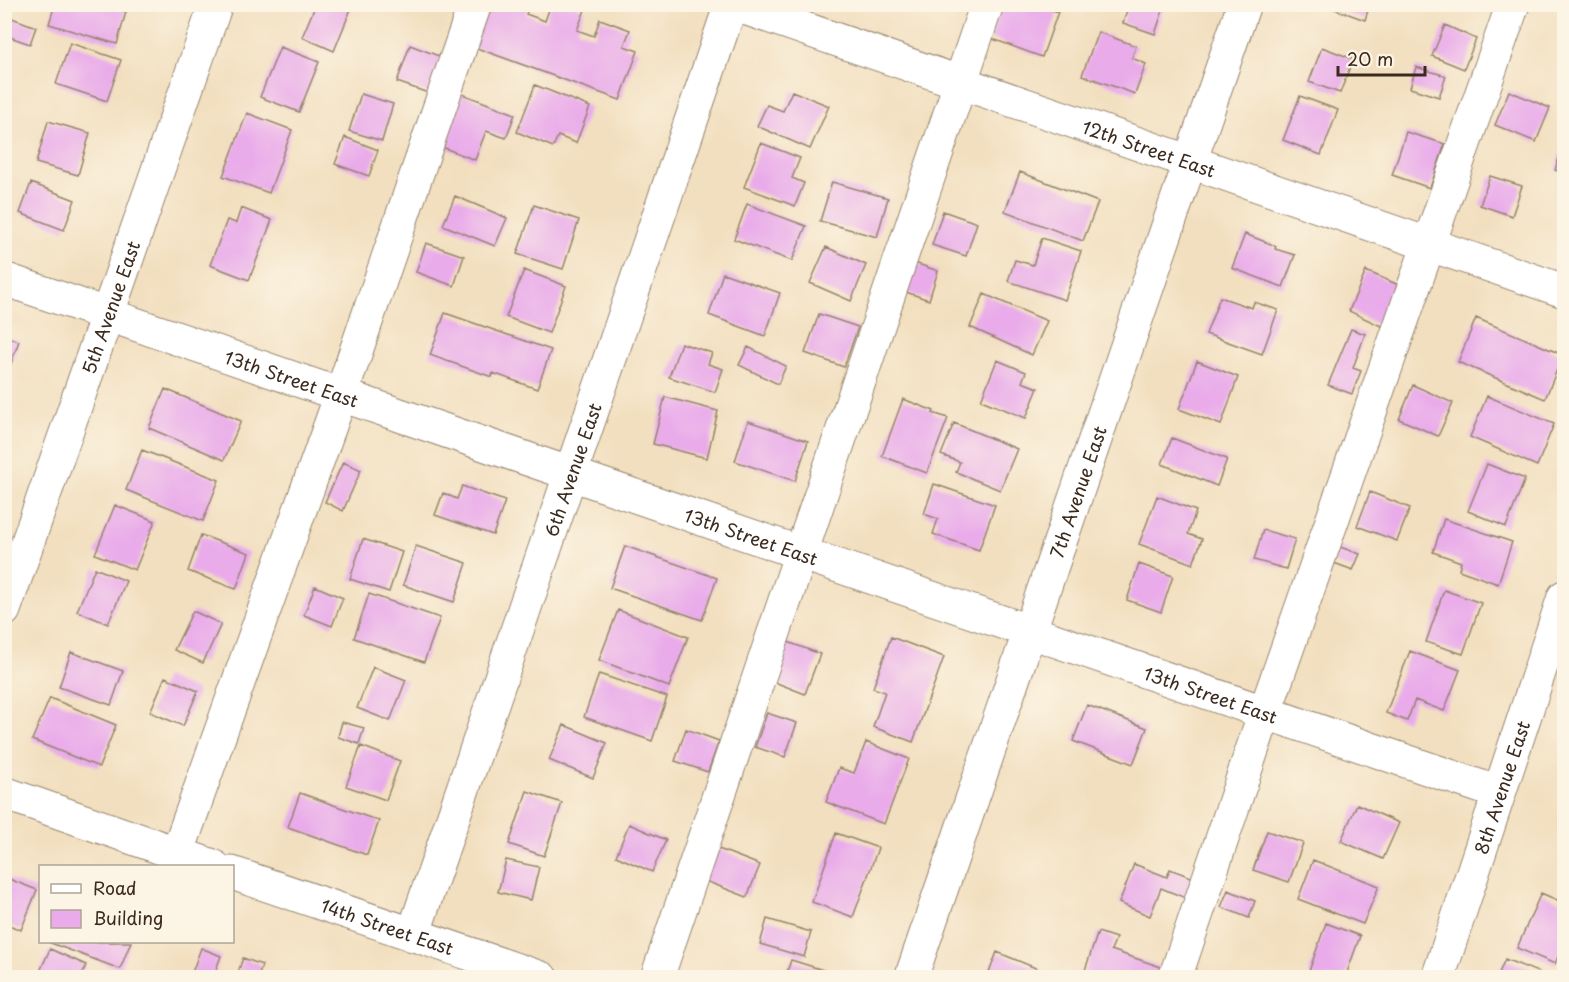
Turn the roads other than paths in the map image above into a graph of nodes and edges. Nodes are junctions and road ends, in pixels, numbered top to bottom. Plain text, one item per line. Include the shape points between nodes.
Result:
1 (216, 4) edge
2 (475, 4) edge
3 (732, 4) edge
4 (987, 4) edge
5 (1244, 4) edge
6 (1513, 4) edge
7 (961, 82) junction
8 (1190, 162) junction
9 (1430, 244) junction
10 (4, 279) edge
11 (1564, 291) edge
12 (108, 315) junction
13 (341, 395) junction
14 (569, 474) junction
15 (800, 553) junction
16 (1564, 597) edge
17 (4, 610) edge
18 (1030, 632) junction
19 (1265, 712) junction
20 (4, 793) edge
21 (1499, 794) junction
22 (177, 854) junction
23 (207, 865) edge
24 (234, 874) edge
25 (413, 934) junction
26 (541, 978) edge
27 (657, 978) edge
28 (911, 978) edge
29 (1175, 978) edge
30 (1438, 978) edge

1 - 12 street, 5th Avenue East
2 - 13 street
3 - 7 street, 12th Street East
3 - 14 street, 6th Avenue East
4 - 7 street
5 - 8 street, 7th Avenue East
6 - 9 street
7 - 8 street, 12th Street East
7 - 15 street
8 - 9 street, 12th Street East
8 - 18 street, 7th Avenue East
9 - 11 street, 12th Street East
9 - 19 street
10 - 12 street, 13th Street East
12 - 13 street, 13th Street East
12 - 17 street, 5th Avenue East
13 - 14 street, 13th Street East
13 - 22 street
14 - 15 street, 13th Street East
14 - 25 street, 6th Avenue East
15 - 18 street, 13th Street East
15 - 27 street
16 - 21 street, 8th Avenue East
18 - 19 street, 13th Street East
18 - 28 street, 7th Avenue East
19 - 21 street, 13th Street East
19 - 29 street
20 - 22 street
21 - 30 street, 8th Avenue East
22 - 23 street
24 - 25 street, 14th Street East
25 - 26 street, 14th Street East

